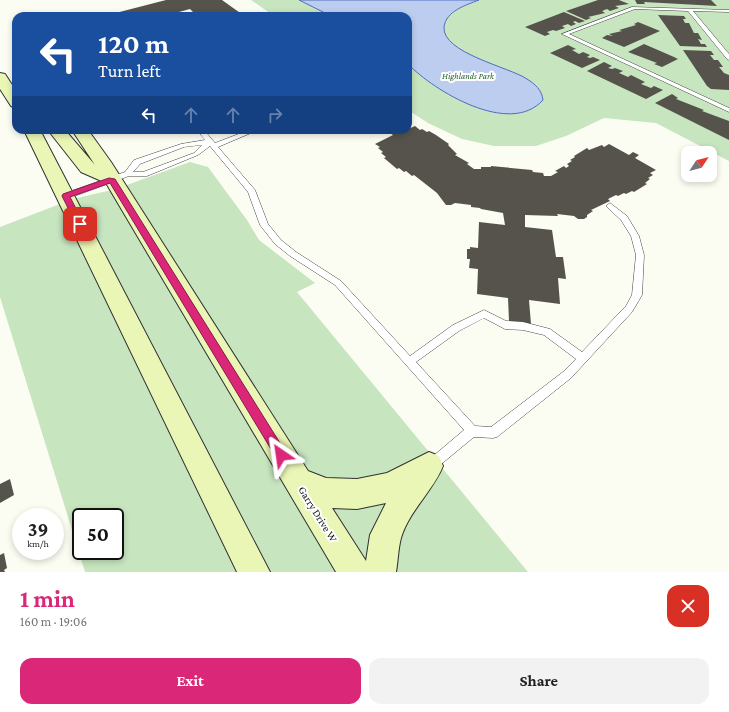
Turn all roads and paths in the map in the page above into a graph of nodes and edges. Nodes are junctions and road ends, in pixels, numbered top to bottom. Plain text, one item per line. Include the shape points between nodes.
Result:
1 (689, 9) junction
2 (729, 11) edge
3 (729, 58) edge
4 (8, 78) edge
5 (12, 90) edge
6 (729, 110) edge
7 (34, 134) edge
8 (59, 134) edge
9 (83, 134) edge
10 (203, 134) edge
11 (243, 134) edge
12 (212, 144) junction
13 (120, 177) junction
14 (66, 196) junction
15 (610, 206) dead end
16 (582, 358) junction
17 (409, 362) junction
18 (472, 431) junction
19 (429, 466) junction
20 (298, 481) junction
21 (254, 572) edge
22 (354, 572) edge
23 (380, 572) edge

1 - 2 lane
1 - 3 lane
1 - 6 lane via 634,8 565,34
4 - 5 main road
7 - 14 main road
8 - 13 main road via 87,168
9 - 13 main road, Garry Drive W
10 - 12 lane
11 - 12 lane
12 - 13 lane via 196,154 144,174
12 - 13 lane via 182,145 137,162
12 - 17 lane via 252,192 264,225 278,242 338,283
13 - 14 lane
13 - 20 main road, Garry Drive W
14 - 21 main road
15 - 16 lane via 624,218 635,236 640,255 637,295 628,309
16 - 17 lane via 547,332 505,325 484,314 456,328
16 - 18 lane via 567,375 493,434
17 - 18 lane
18 - 19 lane
19 - 20 main road via 391,488 356,494 326,493
19 - 23 main road via 402,504 386,535
20 - 22 main road, Garry Drive W

